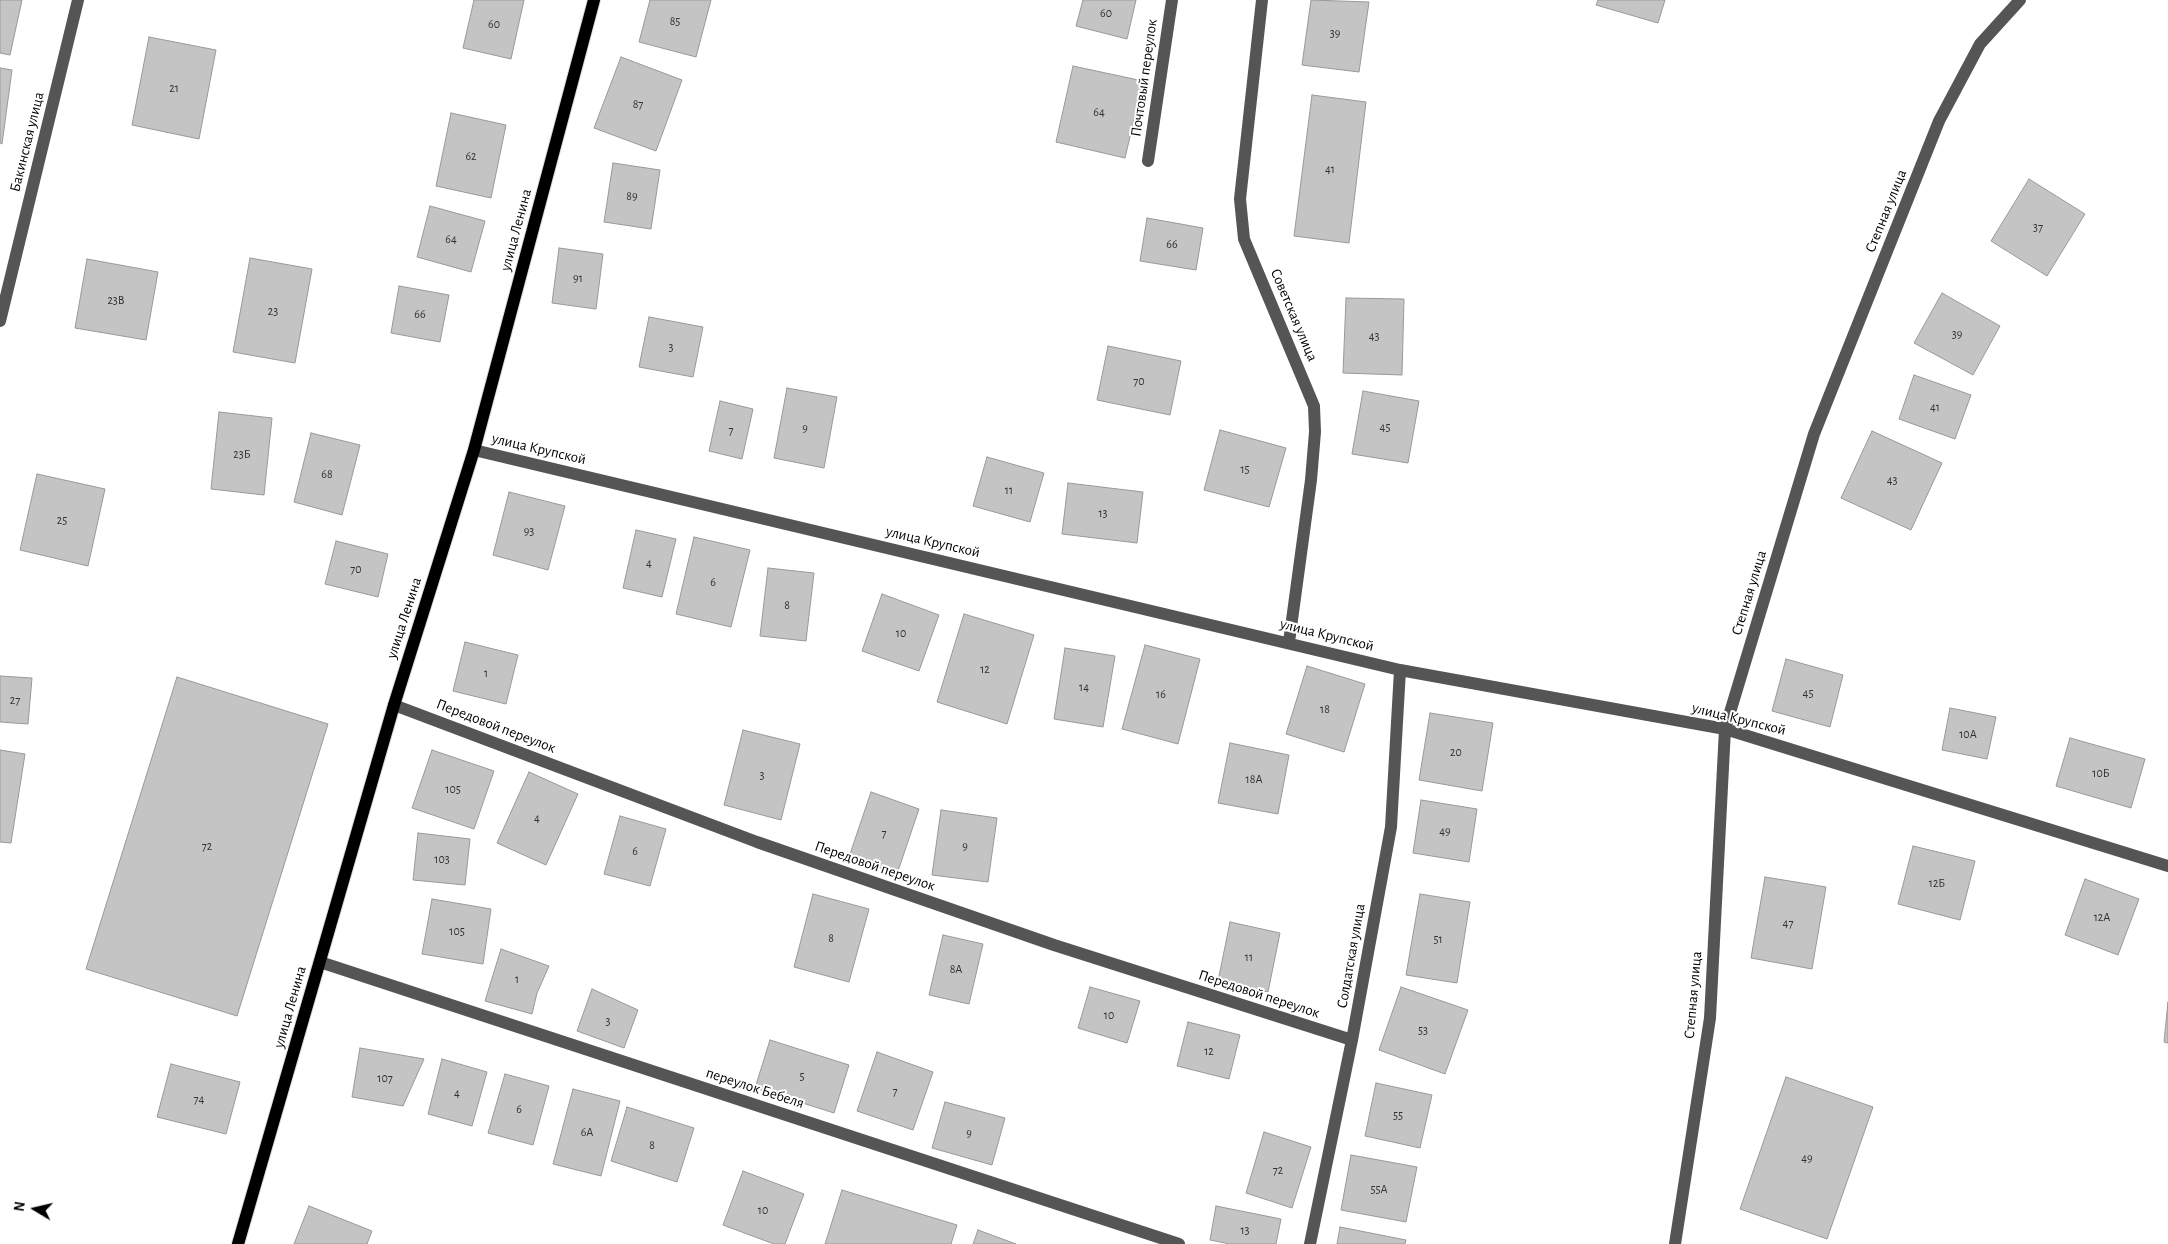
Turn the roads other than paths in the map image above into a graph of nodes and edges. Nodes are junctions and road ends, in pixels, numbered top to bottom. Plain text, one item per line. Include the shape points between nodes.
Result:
1 (78, 0) edge
2 (594, 0) edge
3 (1172, 0) edge
4 (1262, 0) edge
5 (2020, 0) edge
6 (1148, 161) dead end
7 (0, 320) edge
8 (474, 450) junction
9 (1289, 642) junction
10 (1400, 670) junction
11 (394, 705) junction
12 (1725, 728) junction
13 (2168, 866) edge
14 (320, 962) junction
15 (1352, 1040) junction
16 (238, 1244) edge
17 (1179, 1244) edge
18 (1310, 1244) edge
19 (1675, 1244) edge

1 - 7 street, Бакинская улица
2 - 8 main road, улица Ленина
3 - 6 street, Почтовый переулок
4 - 9 street, Советская улица via 1240,199 1244,239 1314,406 1311,480
5 - 12 street, Степная улица via 1980,44 1939,121 1814,434
8 - 9 street, улица Крупской
8 - 11 main road, улица Ленина
9 - 10 street, улица Крупской
10 - 12 street, улица Крупской
10 - 15 street, Солдатская улица via 1391,827
11 - 14 main road, улица Ленина
11 - 15 street, Передовой переулок via 757,842 1054,945
12 - 13 street, улица Крупской
12 - 19 street, Степная улица via 1710,1018
14 - 16 main road, улица Ленина
14 - 17 street, переулок Бебеля
15 - 18 street, Солдатская улица

